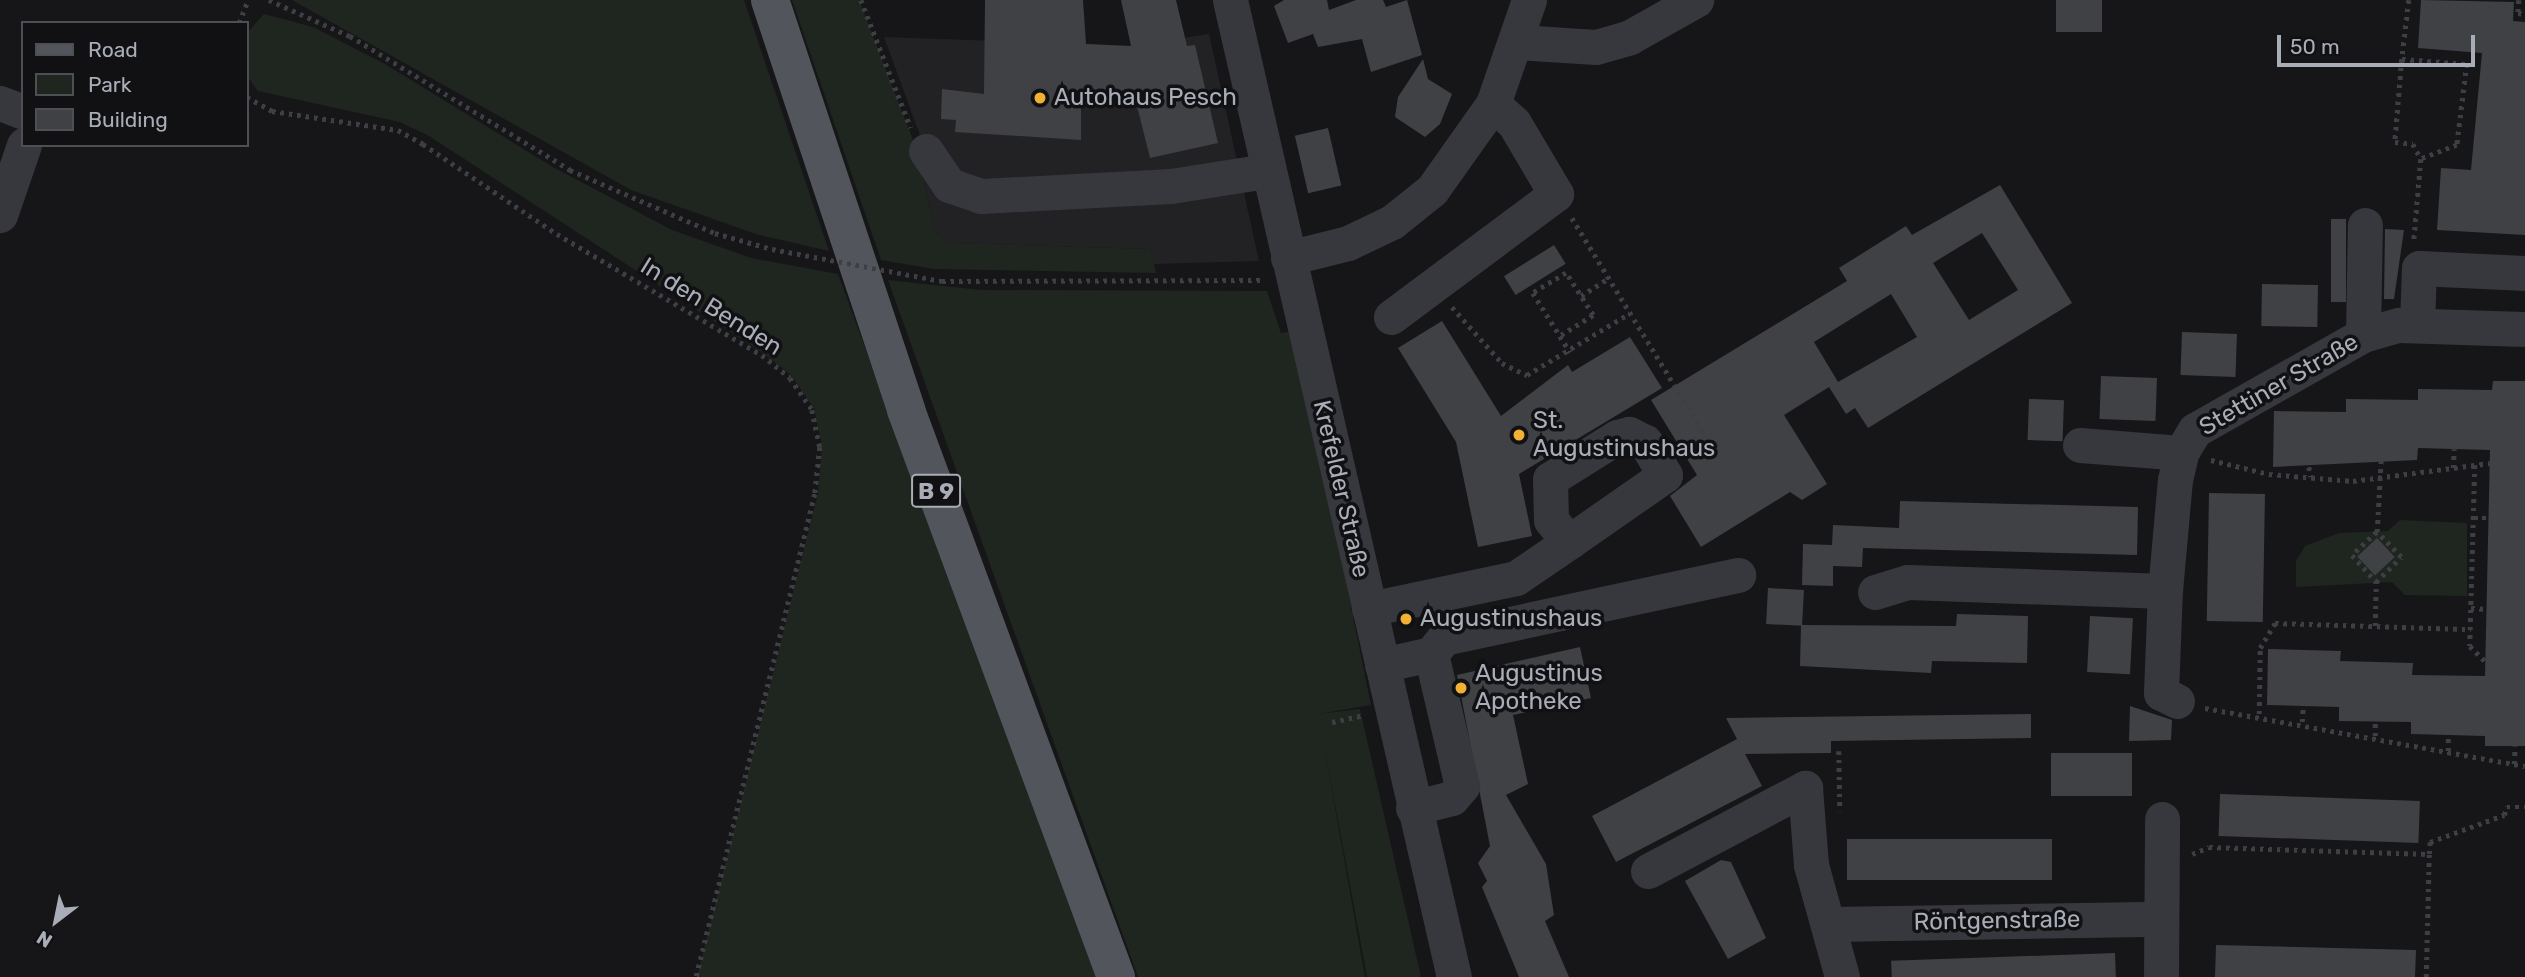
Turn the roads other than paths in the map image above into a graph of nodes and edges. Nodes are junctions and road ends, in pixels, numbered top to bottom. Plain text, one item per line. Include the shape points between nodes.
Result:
1 (770, 0) edge
2 (1230, 0) edge
3 (1529, 0) edge
4 (1696, 0) edge
5 (1518, 42) junction
6 (0, 103) edge
7 (1493, 104) junction
8 (21, 112) edge
9 (23, 147) edge
10 (926, 151) road end
11 (1266, 171) junction
12 (0, 215) edge
13 (2365, 225) dead end
14 (1291, 268) junction
15 (2525, 273) edge
16 (1391, 317) dead end
17 (2417, 325) junction
18 (2525, 329) edge
19 (2363, 335) junction
20 (2080, 445) dead end
21 (2181, 453) junction
22 (1569, 542) dead end
23 (1738, 575) dead end
24 (2165, 591) junction
25 (1875, 592) dead end
26 (1369, 609) junction
27 (1431, 653) junction
28 (1382, 665) junction
29 (2177, 701) road end
30 (1413, 808) junction
31 (2162, 819) dead end
32 (1648, 871) dead end
33 (2161, 919) junction
34 (1832, 924) junction
35 (1116, 977) edge
36 (1454, 977) edge
37 (1842, 977) edge
38 (2161, 977) edge

1 - 35 main road, B 9 via 906,410
2 - 11 street, Krefelder Straße
3 - 5 street
4 - 5 street via 1630,37 1597,47
5 - 7 street
6 - 8 street
7 - 14 street via 1432,190 1392,222
7 - 16 street via 1514,123 1556,194
9 - 12 street
10 - 11 street via 949,185 981,196 1171,186
11 - 14 street, Krefelder Straße
13 - 19 street
14 - 26 street, Krefelder Straße
15 - 17 street via 2419,268
17 - 18 street, Stettiner Straße
17 - 19 street, Stettiner Straße
19 - 21 street, Stettiner Straße via 2195,430
20 - 21 street
21 - 24 street, Stettiner Straße
22 - 26 street via 1516,578
23 - 27 street via 1444,638
24 - 25 street via 1908,582
24 - 29 street, Stettiner Straße via 2161,693
26 - 28 street, Krefelder Straße
27 - 28 street
27 - 30 street via 1462,786 1452,798
28 - 30 street, Krefelder Straße
30 - 36 street, Krefelder Straße
31 - 33 street
32 - 34 street via 1805,788 1811,865
33 - 34 street, Röntgenstraße
33 - 38 street
34 - 37 street

